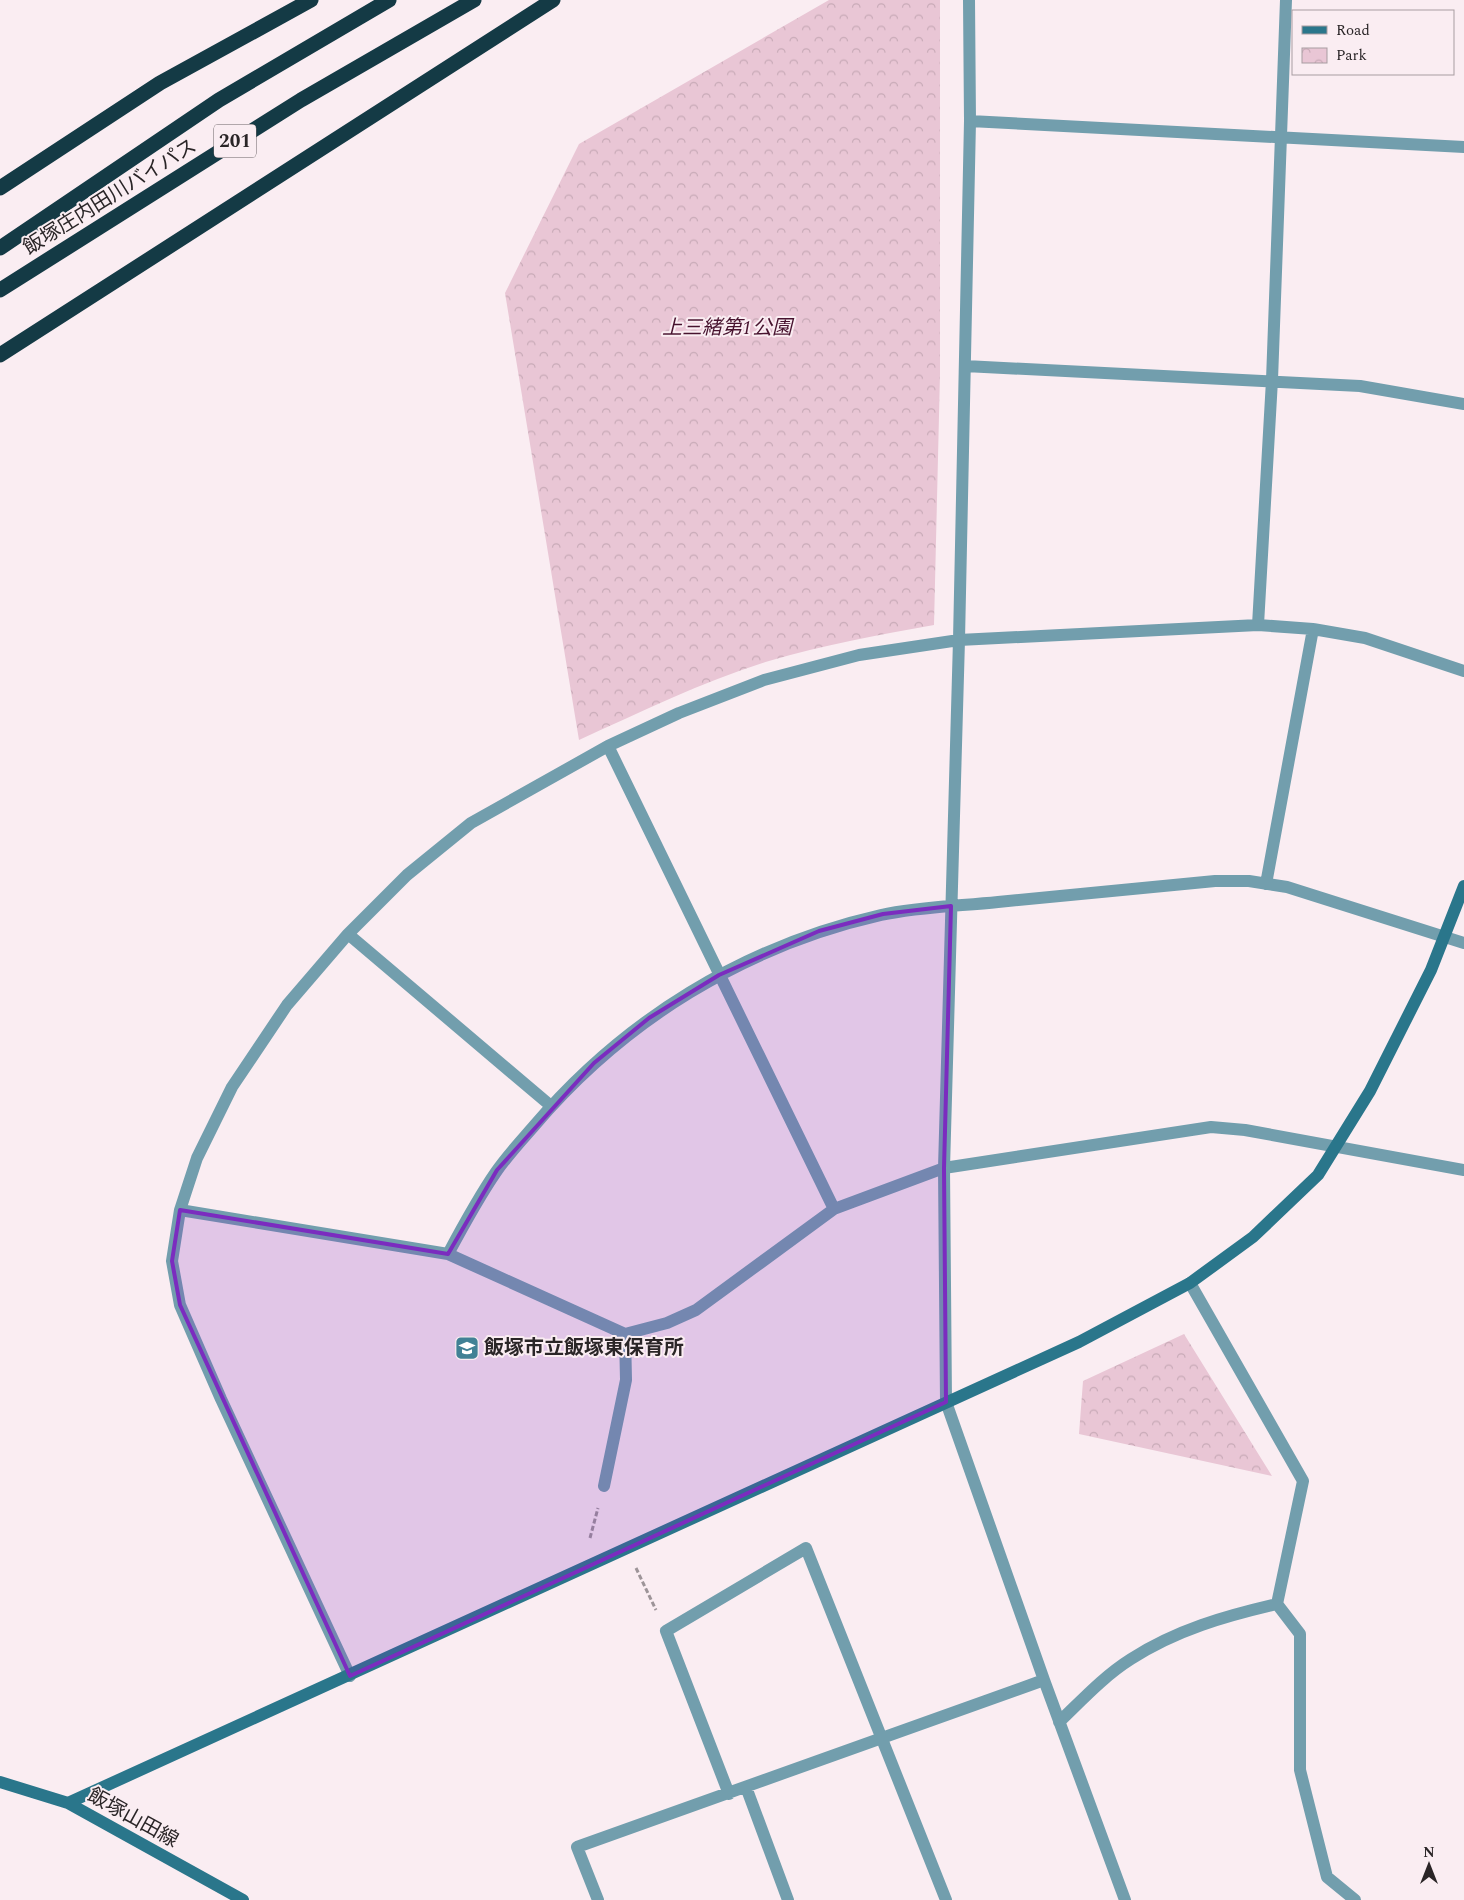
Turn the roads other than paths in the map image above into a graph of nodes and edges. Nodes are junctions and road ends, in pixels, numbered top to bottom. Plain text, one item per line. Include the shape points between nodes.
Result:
1 (311, 0) edge
2 (389, 0) edge
3 (474, 0) edge
4 (553, 0) edge
5 (969, 0) edge
6 (1286, 0) edge
7 (970, 121) junction
8 (1282, 137) junction
9 (1464, 147) edge
10 (0, 188) edge
11 (0, 248) edge
12 (0, 290) edge
13 (0, 355) edge
14 (965, 366) junction
15 (1272, 380) junction
16 (1464, 404) edge
17 (1258, 625) junction
18 (1313, 629) junction
19 (959, 640) junction
20 (1464, 672) edge
21 (608, 746) junction
22 (1266, 884) junction
23 (1464, 886) edge
24 (951, 906) junction
25 (348, 934) junction
26 (1444, 936) junction
27 (1464, 944) edge
28 (719, 975) junction
29 (551, 1106) junction
30 (1335, 1147) junction
31 (944, 1168) junction
32 (1464, 1170) edge
33 (834, 1209) junction
34 (180, 1210) junction
35 (448, 1254) junction
36 (1190, 1283) junction
37 (625, 1334) junction
38 (946, 1402) junction
39 (604, 1486) road end
40 (1277, 1604) junction
41 (350, 1676) junction
42 (1044, 1680) junction
43 (1060, 1722) junction
44 (882, 1738) junction
45 (0, 1782) edge
46 (746, 1787) junction
47 (729, 1794) junction
48 (68, 1803) junction
49 (243, 1900) edge
50 (598, 1900) edge
51 (788, 1900) edge
52 (946, 1900) edge
53 (1124, 1900) edge
54 (1355, 1900) edge

1 - 10 highway via 160,83
2 - 11 highway, 飯塚庄内田川バイパス / 201 via 219,100
3 - 12 highway, 飯塚庄内田川バイパス / 201 via 300,100
4 - 13 highway
5 - 7 street
6 - 8 street
7 - 8 street
7 - 14 street
8 - 9 street
8 - 15 street
14 - 15 street
14 - 19 street
15 - 16 street via 1360,386
15 - 17 street
17 - 18 street
17 - 19 street
18 - 20 street via 1365,638
18 - 22 street
19 - 21 street via 859,655 764,680 679,712
19 - 24 street
21 - 25 street via 471,823 407,875
21 - 28 street
22 - 24 street via 1215,881
22 - 26 street via 1287,887
23 - 26 street
24 - 28 street via 883,914 819,931 769,950
24 - 31 street
25 - 29 street
25 - 34 street via 287,1005 232,1087 196,1158
26 - 27 street
26 - 30 street via 1370,1091
28 - 29 street via 649,1018 594,1063
28 - 33 street
29 - 35 street via 497,1170
30 - 31 street via 1211,1127
30 - 32 street
30 - 36 street via 1318,1175 1253,1237
31 - 33 street
31 - 38 street
33 - 37 street via 696,1310 667,1323
34 - 35 street
34 - 41 street via 172,1261 180,1305
35 - 37 street
36 - 38 street via 1080,1342
36 - 40 street via 1303,1481
37 - 39 street via 626,1380
38 - 41 street
38 - 42 street
40 - 43 street via 1224,1616 1176,1634 1130,1659
40 - 54 street via 1300,1634 1300,1770 1328,1877
41 - 48 street
42 - 43 street
42 - 44 street
43 - 53 street
44 - 46 street
44 - 47 street via 806,1548 666,1631
44 - 52 street
45 - 48 street, 飯塚山田線
46 - 47 street
46 - 51 street
47 - 50 street via 577,1847
48 - 49 street, 飯塚山田線

